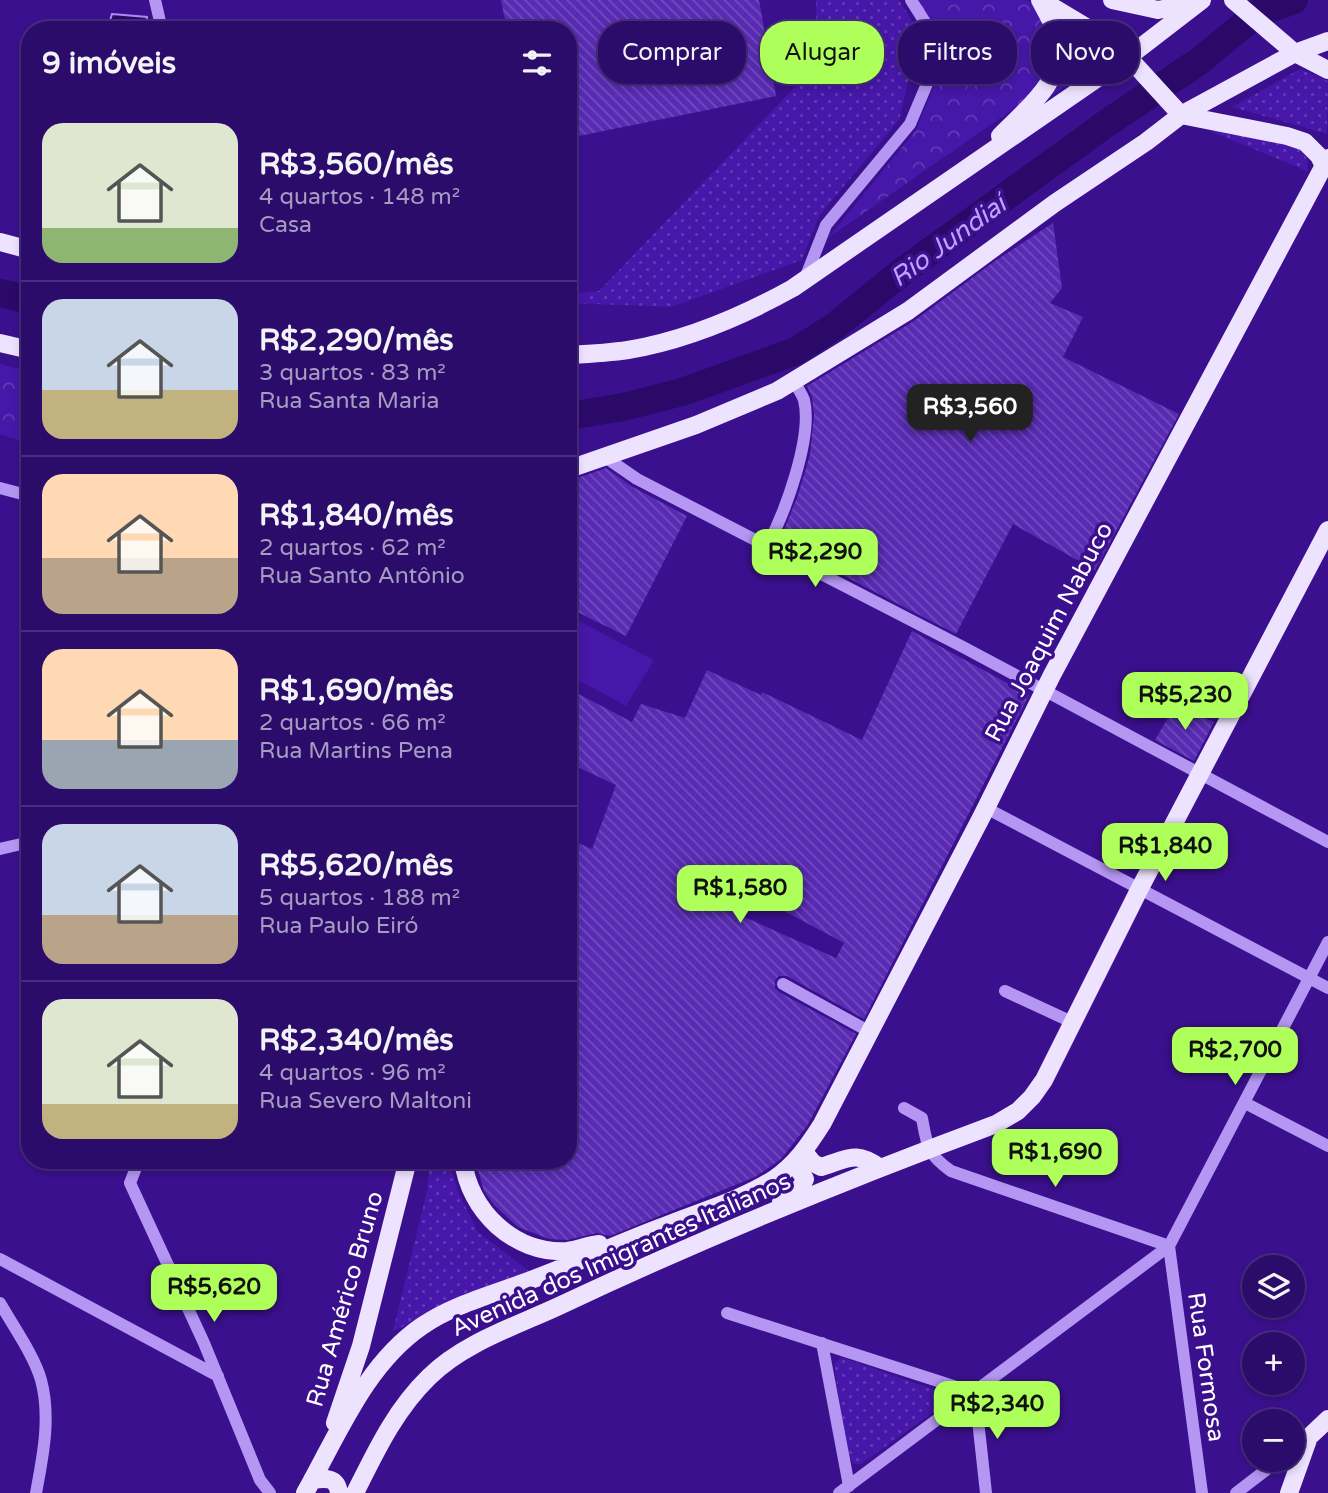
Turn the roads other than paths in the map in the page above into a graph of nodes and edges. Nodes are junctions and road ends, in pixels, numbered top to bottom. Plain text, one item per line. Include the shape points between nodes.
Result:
1 (155, 0) edge
2 (911, 0) edge
3 (1041, 0) edge
4 (1112, 0) edge
5 (1201, 1) edge
6 (1234, 1) edge
7 (160, 21) edge
8 (1076, 21) edge
9 (1328, 41) edge
10 (1139, 49) edge
11 (1295, 53) junction
12 (1139, 68) edge
13 (1328, 70) edge
14 (1089, 84) edge
15 (1179, 112) junction
16 (1326, 162) edge
17 (971, 166) junction
18 (0, 242) edge
19 (21, 248) edge
20 (804, 281) junction
21 (0, 343) edge
22 (21, 348) edge
23 (577, 354) edge
24 (794, 381) junction
25 (605, 457) junction
26 (577, 466) edge
27 (0, 488) edge
28 (21, 494) edge
29 (1328, 530) edge
30 (767, 546) junction
31 (1044, 691) junction
32 (1199, 773) junction
33 (986, 808) junction
34 (1328, 842) edge
35 (21, 844) edge
36 (0, 849) edge
37 (1140, 888) junction
38 (1328, 942) edge
39 (1309, 978) junction
40 (783, 984) dead end
41 (1328, 988) edge
42 (1005, 991) dead end
43 (1074, 1023) junction
44 (870, 1032) junction
45 (1245, 1103) junction
46 (904, 1108) dead end
47 (822, 1124) joint
48 (1328, 1146) edge
49 (928, 1149) junction
50 (799, 1158) junction
51 (880, 1168) junction
52 (136, 1169) edge
53 (406, 1169) edge
54 (465, 1169) edge
55 (765, 1215) junction
56 (620, 1243) junction
57 (1169, 1246) junction
58 (0, 1259) edge
59 (0, 1303) edge
60 (727, 1313) dead end
61 (0, 1322) edge
62 (16, 1331) junction
63 (822, 1343) junction
64 (218, 1376) junction
65 (975, 1392) junction
66 (1328, 1419) edge
67 (1309, 1437) junction
68 (1305, 1440) edge
69 (327, 1449) junction
70 (1263, 1472) edge
71 (309, 1487) edge
72 (844, 1490) edge
73 (36, 1493) edge
74 (270, 1493) edge
75 (339, 1493) edge
76 (355, 1493) edge
77 (986, 1493) edge
78 (1202, 1493) edge
79 (1236, 1493) edge
80 (1289, 1493) edge

1 - 7 street
2 - 20 street via 929,27 929,79 910,124 825,225
3 - 8 main road
3 - 17 main road via 1059,40 1058,66 1050,82
4 - 5 main road via 1158,10
5 - 10 main road
6 - 11 main road
9 - 11 main road
11 - 13 main road
11 - 15 main road
12 - 15 main road
14 - 17 main road
15 - 16 main road via 1305,142
15 - 24 main road via 1146,142 908,311
16 - 31 main road, Rua Joaquim Nabuco
17 - 20 main road
18 - 19 main road
20 - 23 main road via 711,328 627,350
21 - 22 main road
24 - 25 main road via 696,425
24 - 30 street via 804,401 806,430
25 - 26 main road
25 - 30 street via 637,479
27 - 28 street
29 - 32 main road, Avenida dos Imigrantes Italianos
30 - 31 street
31 - 32 street
31 - 33 main road, Rua Joaquim Nabuco
32 - 34 street
32 - 37 main road, Avenida dos Imigrantes Italianos
33 - 37 street
33 - 44 main road, Rua Joaquim Nabuco
35 - 36 street
37 - 39 street
37 - 43 main road, Avenida dos Imigrantes Italianos
38 - 39 street
39 - 41 street
39 - 45 street
40 - 44 street
42 - 43 street
43 - 49 main road, Avenida dos Imigrantes Italianos via 1044,1080 1018,1111
44 - 47 main road, Rua Joaquim Nabuco
45 - 48 street
45 - 57 street
46 - 49 street via 922,1118
47 - 50 main road, Avenida dos Imigrantes Italianos
49 - 51 main road, Avenida dos Imigrantes Italianos
49 - 57 street via 951,1171
50 - 51 main road via 821,1167 858,1156
50 - 55 main road via 804,1179 801,1187
50 - 56 main road, Avenida dos Imigrantes Italianos via 748,1192
51 - 55 main road, Avenida dos Imigrantes Italianos
52 - 64 street via 131,1183
53 - 69 main road, Rua Américo Bruno via 361,1346
54 - 56 main road via 469,1187 486,1216 530,1245 568,1251
55 - 76 main road, Avenida dos Imigrantes Italianos via 453,1358 402,1407
56 - 69 main road, Avenida dos Imigrantes Italianos via 424,1325 382,1363
57 - 65 street
57 - 78 street, Rua Formosa
58 - 64 street
59 - 62 street
60 - 63 street
61 - 62 street
62 - 73 street via 40,1378 46,1405
63 - 65 street
63 - 72 street
64 - 74 street via 260,1480
65 - 72 street
65 - 77 street
66 - 67 main road
67 - 68 street
67 - 80 main road
69 - 71 main road, Avenida dos Imigrantes Italianos
70 - 79 street
71 - 75 main road via 328,1478

